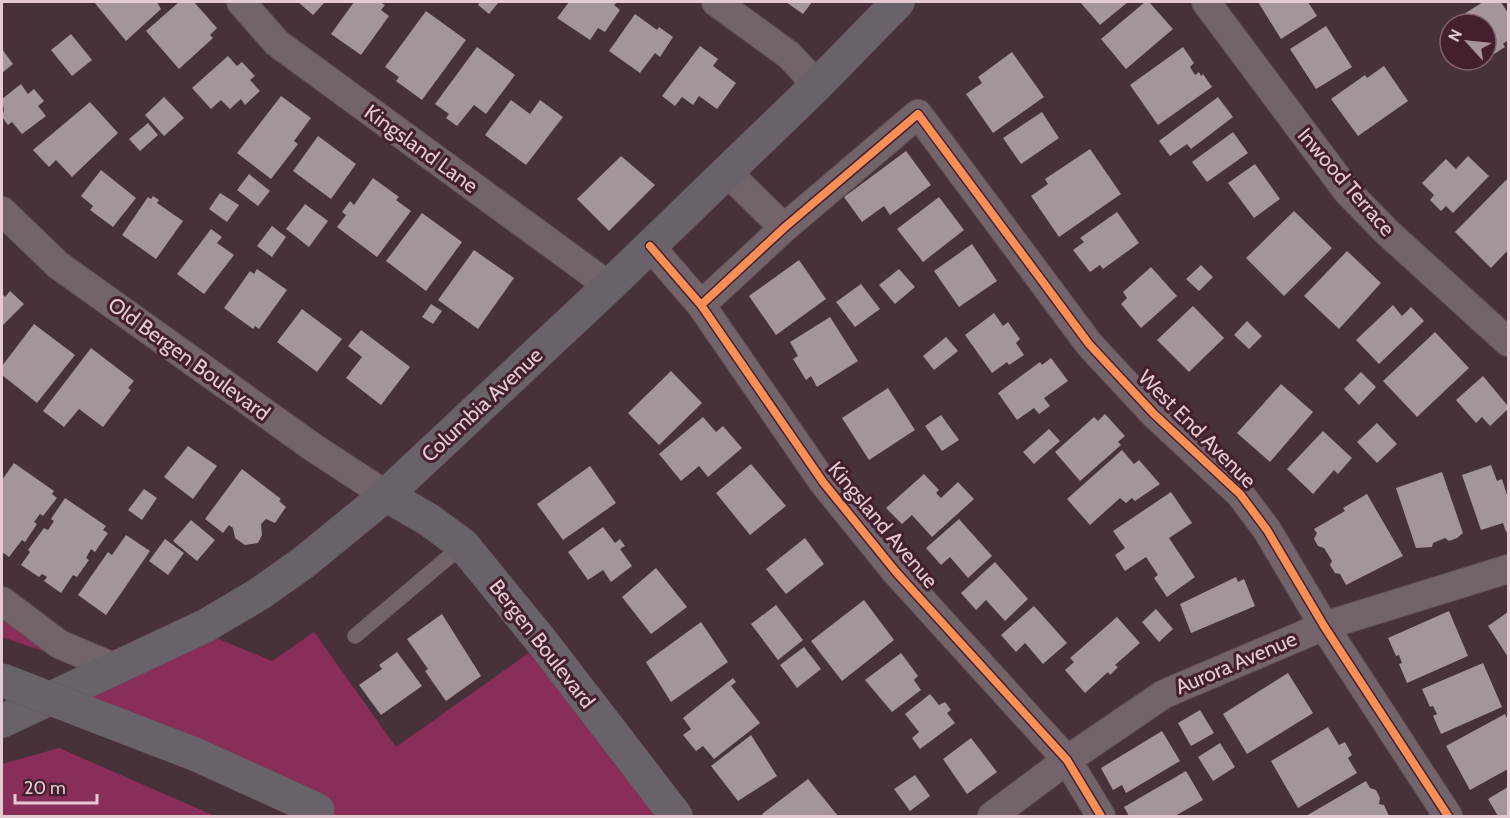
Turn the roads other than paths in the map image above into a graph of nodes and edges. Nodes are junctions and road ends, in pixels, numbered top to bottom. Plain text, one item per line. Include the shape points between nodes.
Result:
1 (241, 2) edge
2 (716, 2) edge
3 (897, 2) edge
4 (1206, 2) edge
5 (817, 85) junction
6 (726, 171) junction
7 (2, 212) edge
8 (784, 228) junction
9 (650, 246) junction
10 (609, 286) junction
11 (701, 305) junction
12 (1509, 342) edge
13 (386, 495) junction
14 (463, 545) junction
15 (1509, 569) edge
16 (2, 601) edge
17 (1324, 626) junction
18 (355, 636) dead end
19 (118, 669) junction
20 (2, 680) edge
21 (2, 721) edge
22 (1067, 760) junction
23 (325, 813) edge
24 (676, 816) edge
25 (992, 816) edge
26 (1101, 816) edge
27 (1448, 816) edge

1 - 10 street, Kingsland Lane via 277,43
2 - 5 street via 789,54
3 - 5 main road, Columbia Avenue
4 - 12 street, Inwood Terrace via 1347,190 1387,232
5 - 6 main road, Columbia Avenue
6 - 8 street
6 - 9 main road, Columbia Avenue
7 - 13 street, Old Bergen Boulevard via 58,265
8 - 11 street
8 - 17 street, West End Avenue via 918,114 1089,344 1154,414 1240,494 1267,530
9 - 10 main road, Columbia Avenue
9 - 11 street, Kingsland Avenue
10 - 13 main road, Columbia Avenue
11 - 22 street, Kingsland Avenue via 823,482 896,572
13 - 14 main road, Bergen Boulevard
13 - 19 main road, Columbia Avenue via 259,594
14 - 18 lane
14 - 24 main road, Bergen Boulevard
15 - 17 street, Aurora Avenue
16 - 19 street via 59,644
17 - 22 street, Aurora Avenue via 1164,694
17 - 27 street, West End Avenue
19 - 21 main road, Columbia Avenue
20 - 23 main road, bridge via 197,755
22 - 25 street, Aurora Avenue
22 - 26 street, Kingsland Avenue

